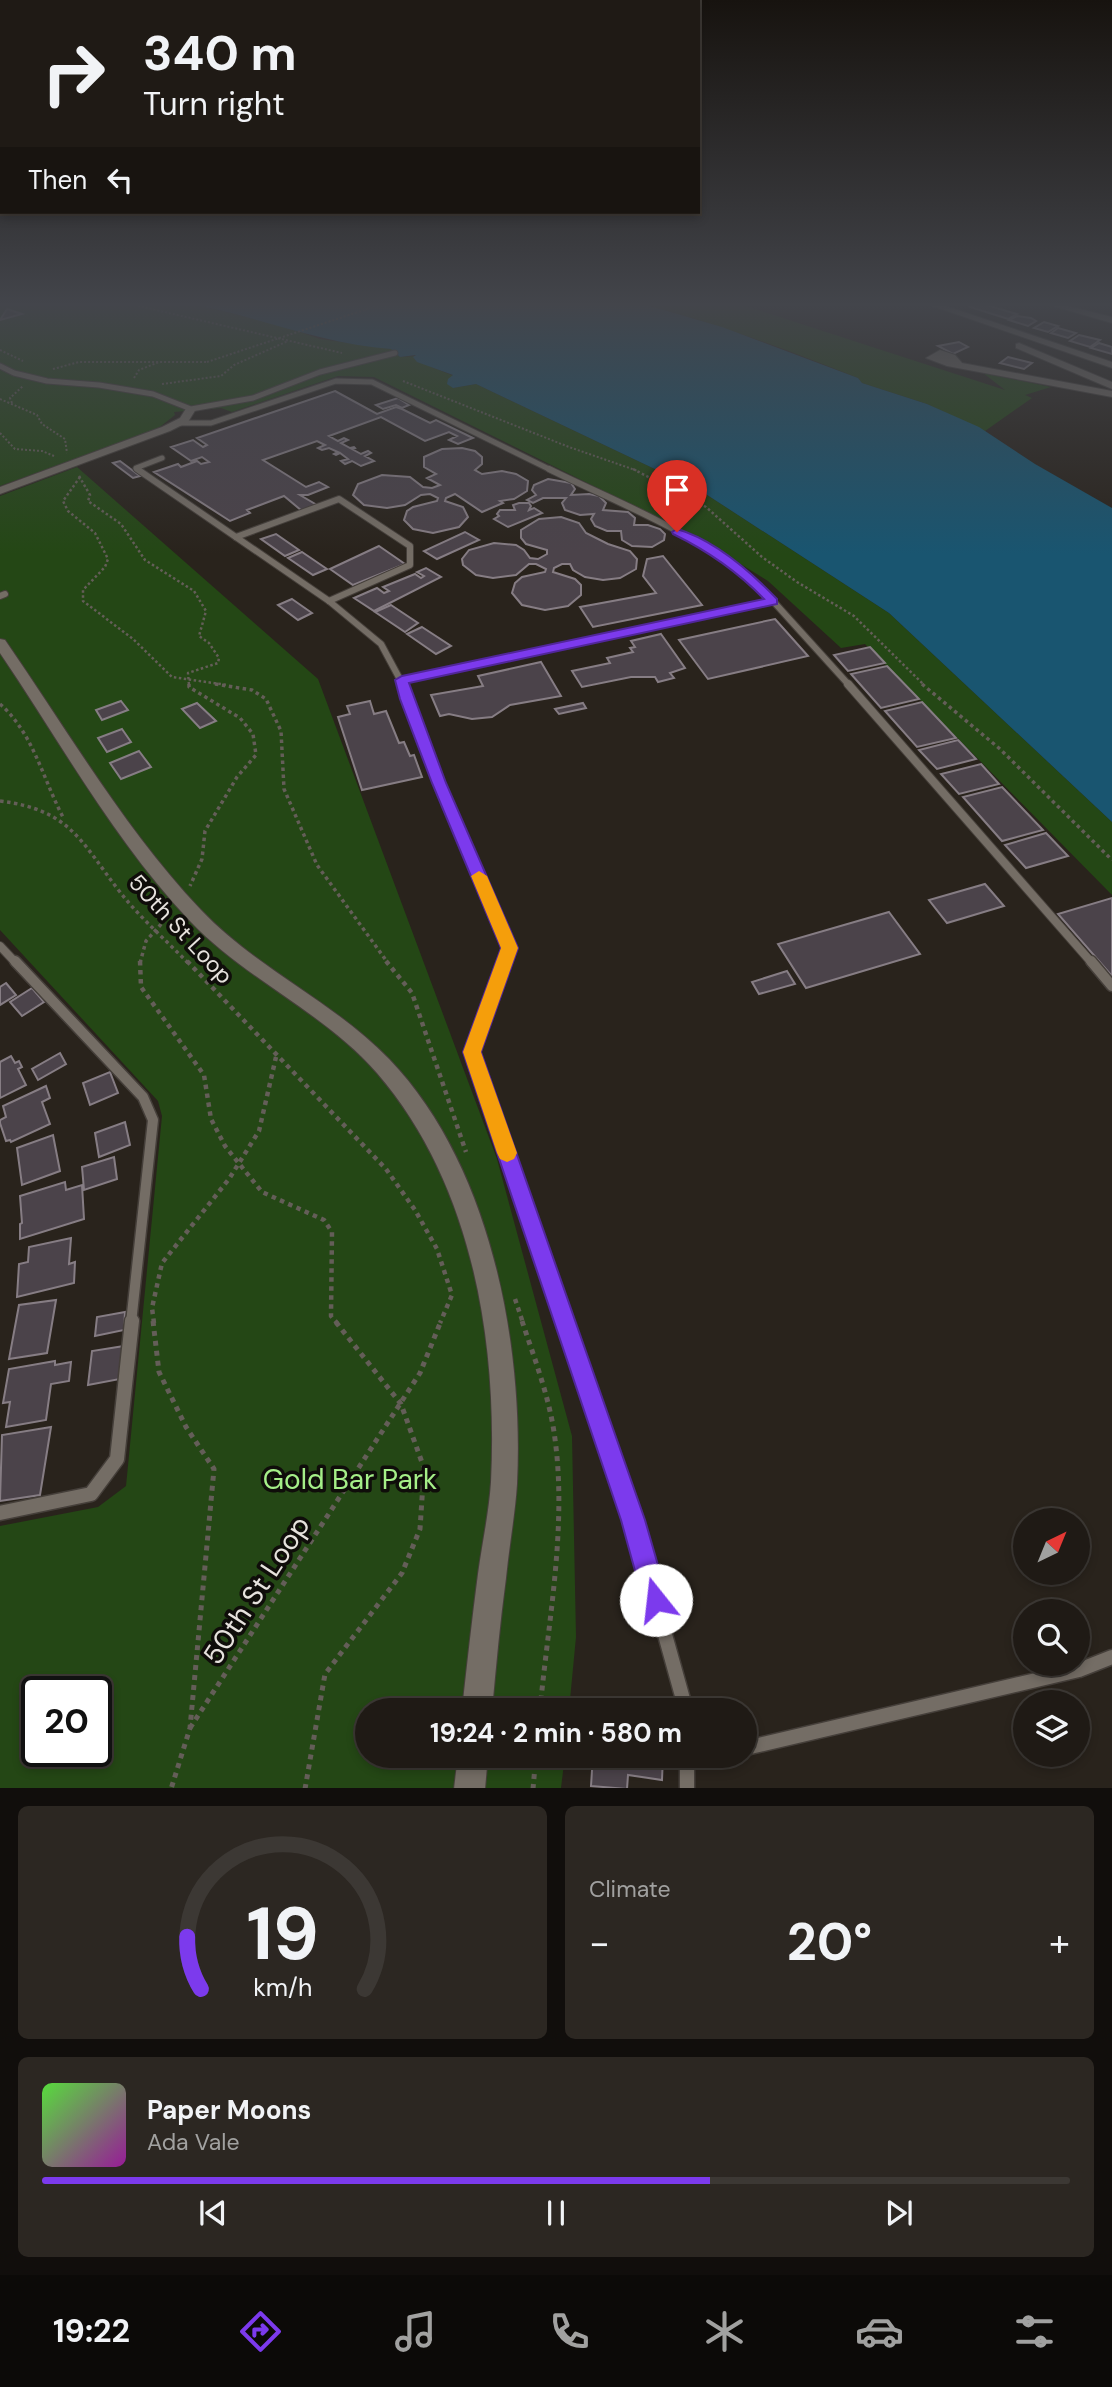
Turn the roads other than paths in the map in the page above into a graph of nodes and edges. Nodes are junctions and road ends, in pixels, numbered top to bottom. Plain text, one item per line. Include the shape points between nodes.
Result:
1 (114, 387) edge
2 (280, 387) edge
3 (317, 387) edge
4 (383, 387) edge
5 (1079, 387) edge
6 (1112, 394) edge
7 (191, 410) junction
8 (179, 423) junction
9 (162, 458) dead end
10 (0, 491) edge
11 (236, 537) junction
12 (329, 601) junction
13 (773, 601) junction
14 (0, 643) edge
15 (402, 680) junction
16 (0, 946) edge
17 (1112, 986) edge
18 (0, 1513) edge
19 (1112, 1657) edge
20 (478, 1698) edge
21 (683, 1698) edge
22 (757, 1745) edge
23 (471, 1768) edge
24 (687, 1768) edge
25 (469, 1788) edge
26 (687, 1788) edge

1 - 7 lane via 153,394
2 - 7 lane via 253,398
3 - 8 lane via 211,423
4 - 13 lane via 698,542 748,575
5 - 6 street
7 - 8 street
8 - 10 street
9 - 11 lane via 136,468
11 - 12 lane
11 - 12 lane via 339,499 410,545 410,565
12 - 15 lane via 381,643
13 - 15 lane
13 - 17 lane
14 - 20 street via 111,806 183,901 226,944 382,1066 420,1113 451,1169 488,1281 500,1364 504,1476
15 - 21 lane via 439,783 509,948 472,1052 633,1520
16 - 18 lane via 143,1097 153,1120 117,1459 92,1494
19 - 22 lane via 1079,1670
23 - 25 street
24 - 26 lane

